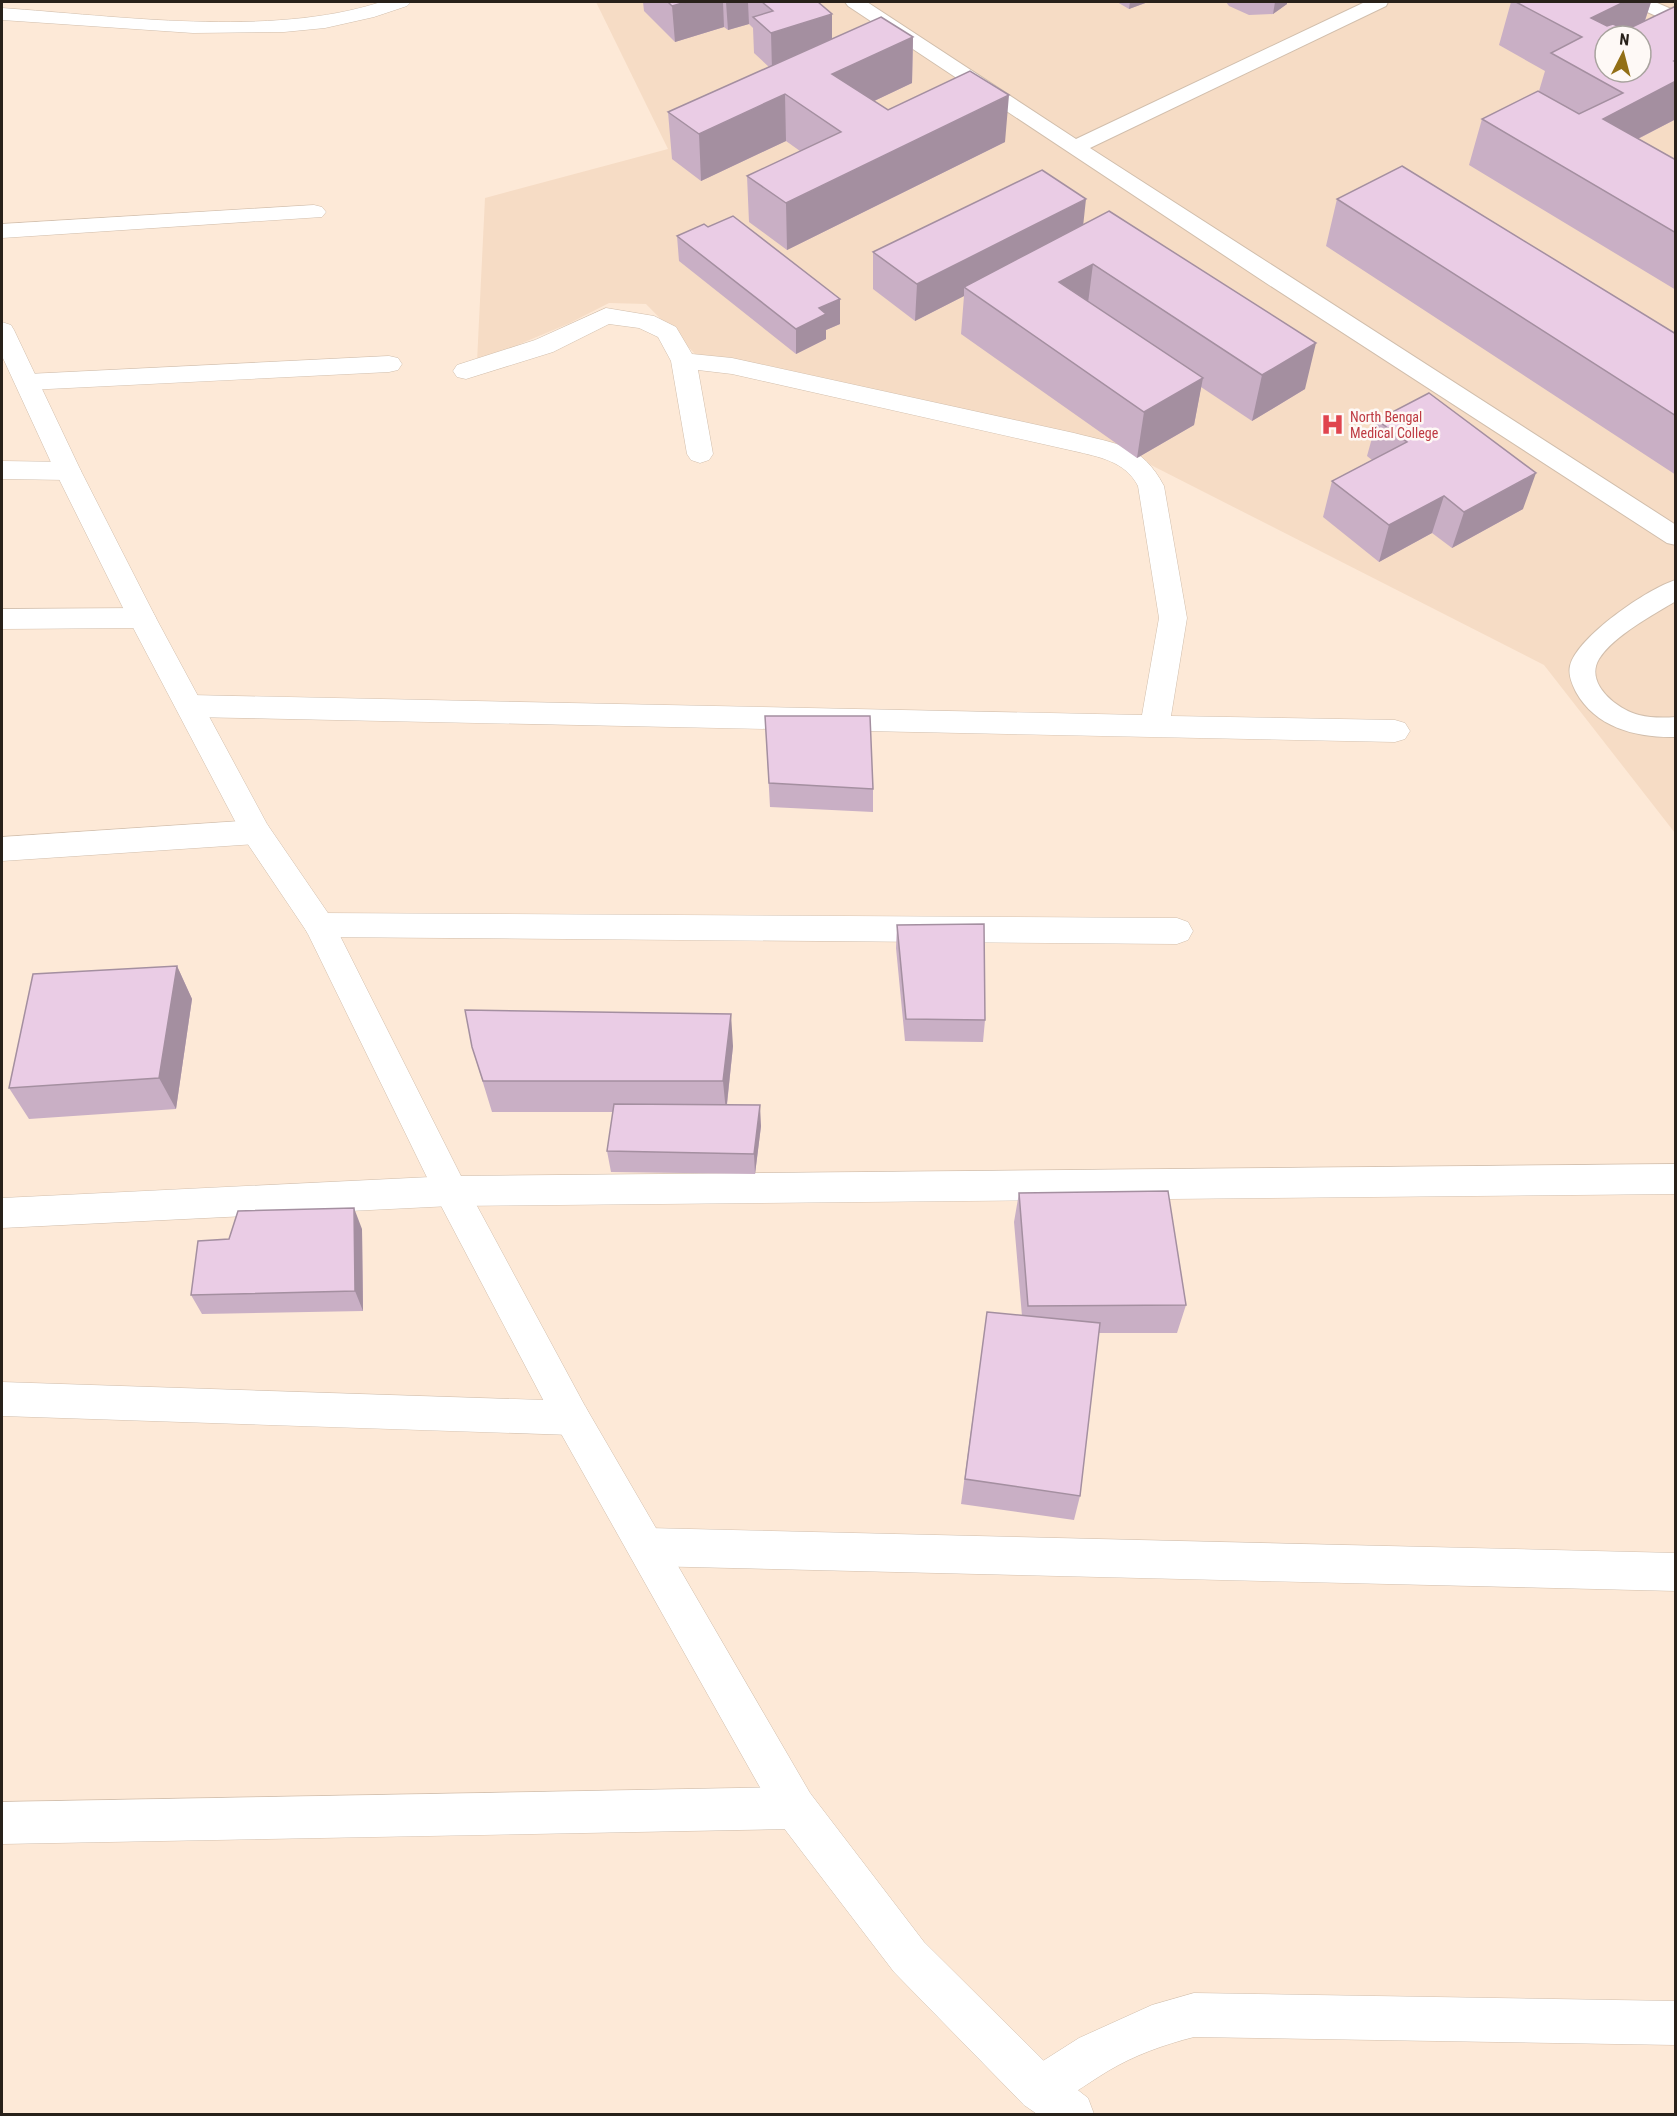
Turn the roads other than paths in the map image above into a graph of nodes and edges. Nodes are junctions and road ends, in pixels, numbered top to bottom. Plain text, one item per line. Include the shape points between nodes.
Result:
1 (400, 2) edge
2 (855, 2) edge
3 (1379, 2) edge
4 (1641, 2) edge
5 (2, 14) edge
6 (1676, 19) edge
7 (1075, 147) junction
8 (314, 212) dead end
9 (2, 231) edge
10 (2, 330) edge
11 (684, 361) junction
12 (389, 364) dead end
13 (466, 372) dead end
14 (28, 382) junction
15 (700, 454) dead end
16 (2, 470) edge
17 (68, 471) junction
18 (1676, 537) edge
19 (1676, 589) edge
20 (142, 618) junction
21 (2, 619) edge
22 (190, 706) junction
23 (1154, 727) junction
24 (1676, 727) edge
25 (1395, 731) dead end
26 (256, 832) junction
27 (2, 849) edge
28 (319, 925) junction
29 (1177, 931) dead end
30 (1676, 1179) edge
31 (451, 1191) junction
32 (2, 1213) edge
33 (2, 1399) edge
34 (572, 1418) junction
35 (648, 1547) junction
36 (1676, 1572) edge
37 (795, 1808) junction
38 (2, 1823) edge
39 (1676, 2023) edge
40 (1056, 2102) edge

1 - 5 street via 325,22 247,28
2 - 7 lane
3 - 7 lane
4 - 6 lane
7 - 18 lane
8 - 9 street
10 - 14 street
11 - 13 street via 667,332 645,321 606,315 544,346
11 - 15 street
11 - 23 street via 732,366 1074,442 1125,456 1139,465 1151,486 1173,618
12 - 14 street
14 - 17 street
16 - 17 street
17 - 20 street
19 - 24 lane via 1598,643 1587,655 1582,669 1584,684 1608,712 1643,725
20 - 21 street
20 - 22 street
22 - 23 street
22 - 26 street
23 - 25 street
26 - 27 street
26 - 28 street
28 - 29 street
28 - 31 street
30 - 31 street
31 - 32 street
31 - 34 street
33 - 34 street
34 - 35 street
35 - 36 street
35 - 37 street
37 - 38 street
37 - 40 street via 909,1957
39 - 40 street via 1194,2014 1122,2038 1087,2058

